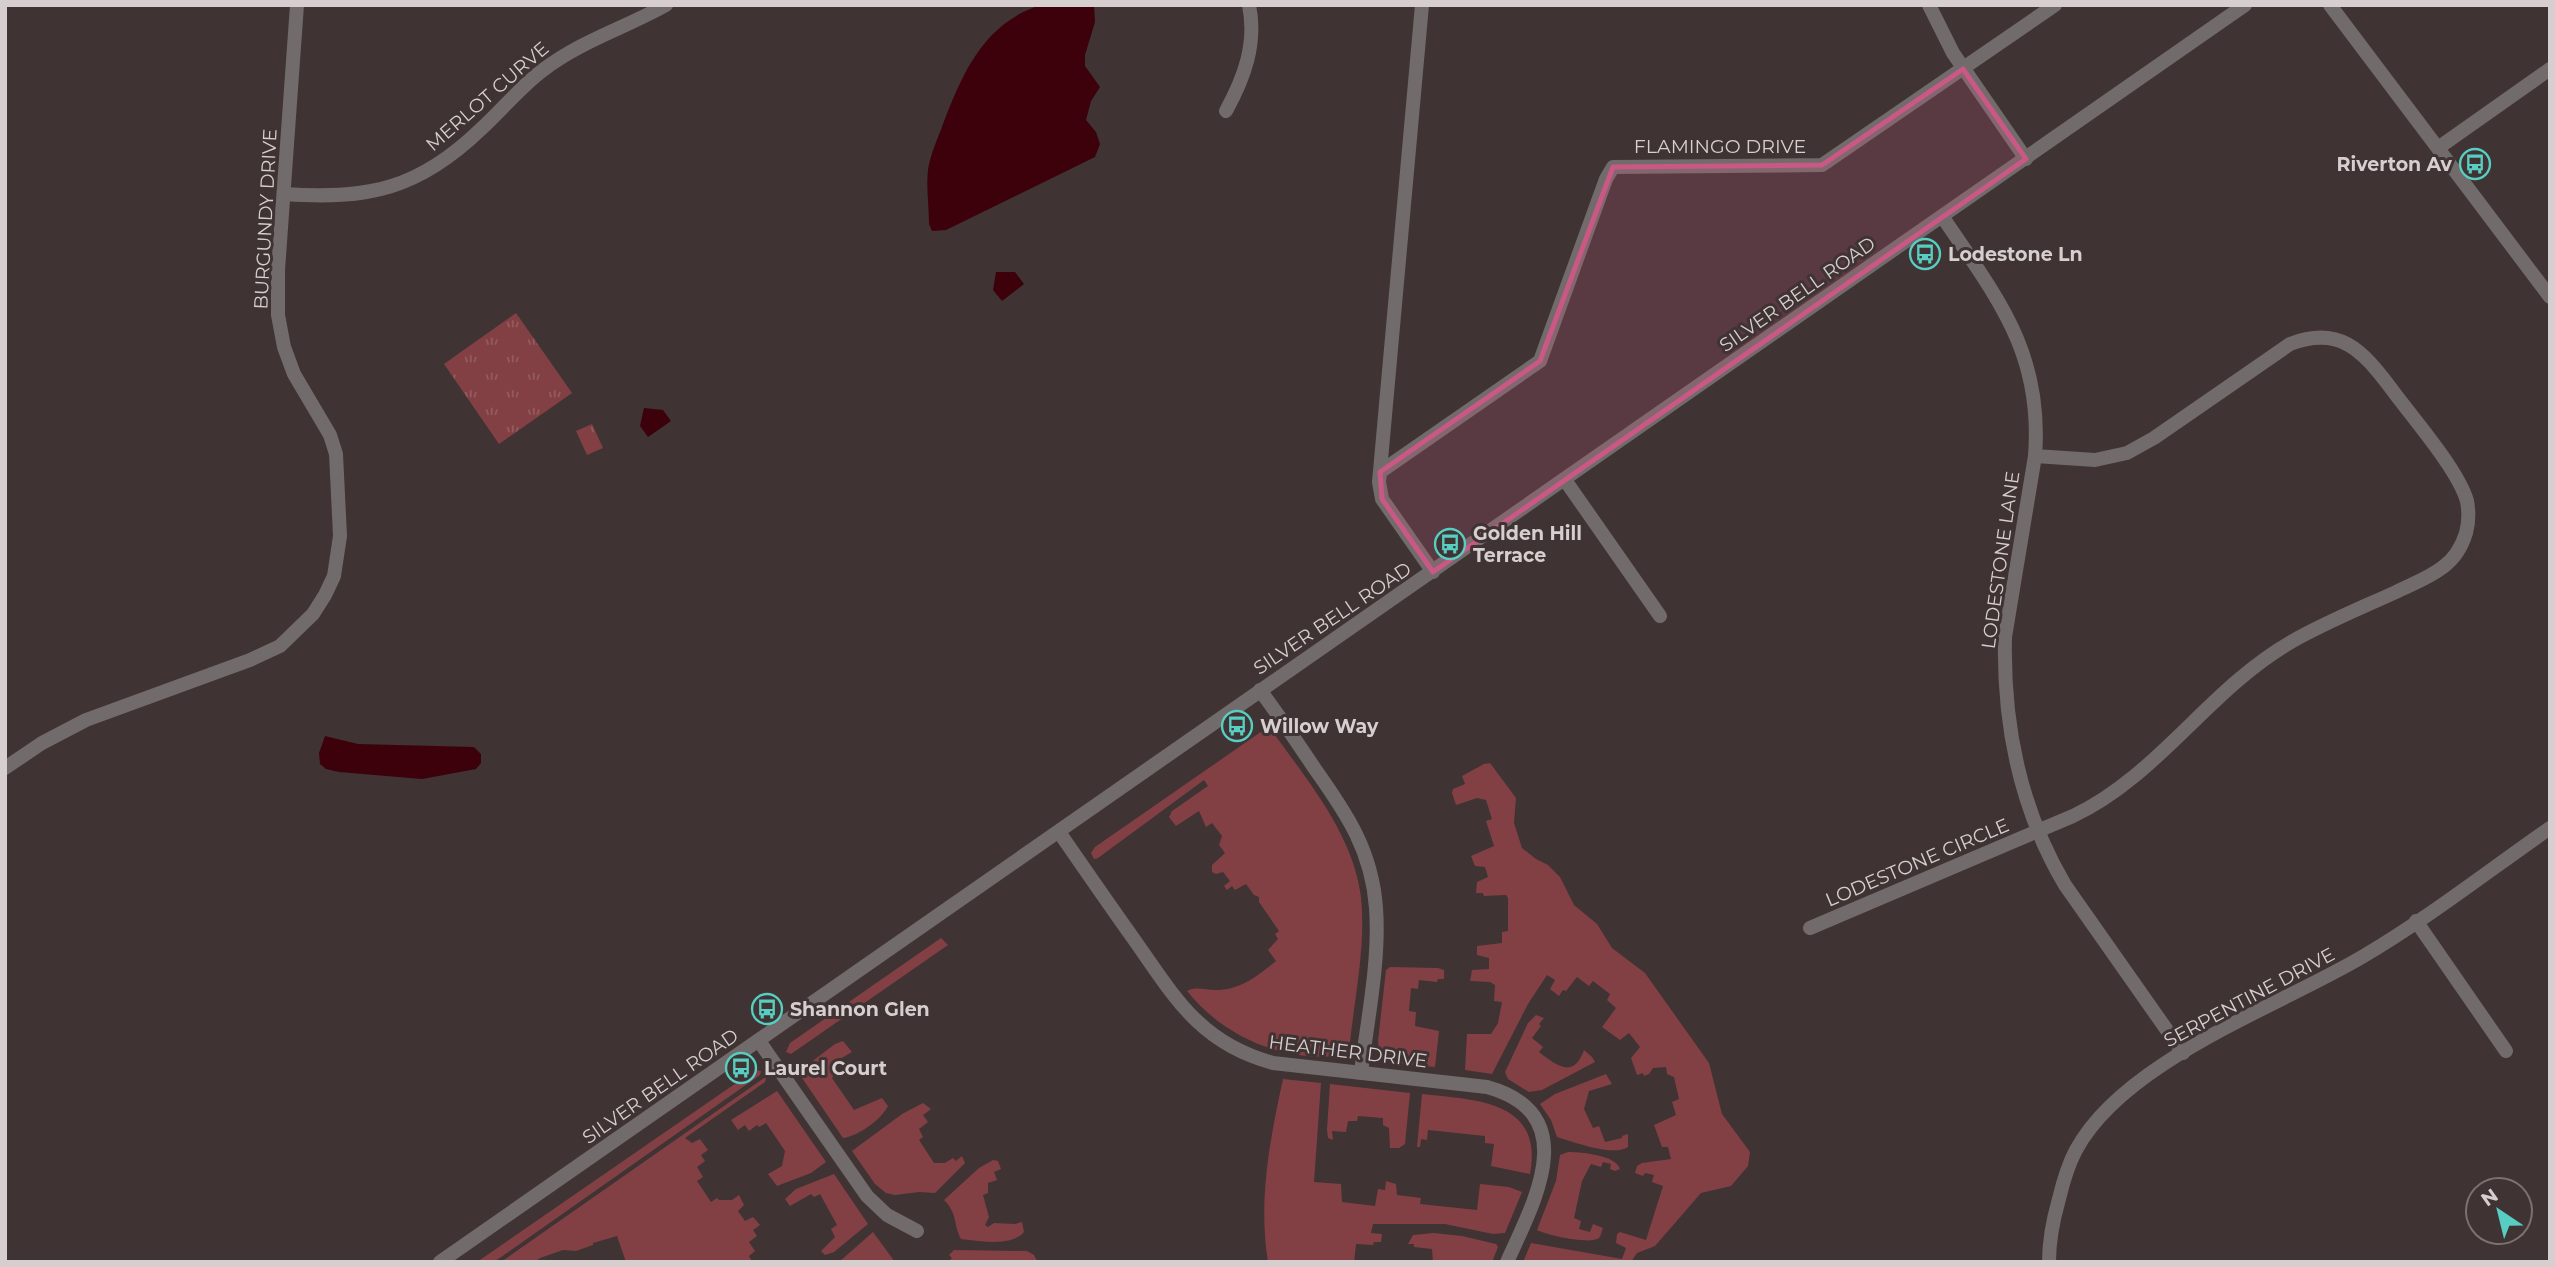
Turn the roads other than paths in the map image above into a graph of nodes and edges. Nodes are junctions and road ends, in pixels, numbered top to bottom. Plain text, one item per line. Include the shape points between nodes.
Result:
1 (297, 5) edge
2 (666, 5) edge
3 (1249, 5) edge
4 (1422, 5) edge
5 (1929, 5) edge
6 (2055, 5) edge
7 (2245, 5) edge
8 (2329, 5) edge
9 (1963, 69) junction
10 (2550, 69) edge
11 (1226, 111) dead end
12 (2438, 148) junction
13 (2026, 159) junction
14 (285, 194) junction
15 (1942, 216) junction
16 (2550, 297) edge
17 (2035, 456) junction
18 (1380, 472) junction
19 (1565, 480) junction
20 (1433, 572) junction
21 (1660, 616) dead end
22 (1260, 690) junction
23 (5, 768) edge
24 (2550, 828) edge
25 (2039, 831) junction
26 (1059, 832) junction
27 (2416, 921) junction
28 (1810, 928) dead end
29 (759, 1041) junction
30 (2506, 1051) dead end
31 (2183, 1053) junction
32 (1360, 1073) junction
33 (917, 1231) dead end
34 (440, 1262) edge
35 (1507, 1262) edge
36 (2049, 1262) edge

1 - 14 street, BURGUNDY DRIVE
2 - 14 street, MERLOT CURVE via 554,62 467,142 419,175 363,194
3 - 11 street via 1248,60
4 - 18 street
5 - 9 street
6 - 9 street, FLAMINGO DRIVE
7 - 13 street, SILVER BELL ROAD
8 - 12 street
9 - 13 street
9 - 18 street, FLAMINGO DRIVE via 1822,164 1613,167 1540,361
10 - 12 street
12 - 16 street
13 - 15 street, SILVER BELL ROAD
14 - 23 street, BURGUNDY DRIVE via 278,316 294,374 330,435 337,465 339,555 325,595 303,626 280,646 86,720
15 - 17 street, LODESTONE LANE via 2000,301 2018,341 2032,388
15 - 19 street, SILVER BELL ROAD
17 - 25 street, LODESTONE LANE via 2005,656 2009,732 2022,787
17 - 25 street, LODESTONE CIRCLE via 2095,460 2127,453 2290,344 2312,337 2329,338 2354,347 2373,365 2454,474 2469,515 2458,551 2444,566 2278,650 2227,688 2110,796
18 - 20 street via 1382,499
19 - 20 street, SILVER BELL ROAD
19 - 21 street
20 - 22 street, SILVER BELL ROAD
22 - 26 street, SILVER BELL ROAD
22 - 32 street via 1343,809 1367,860 1376,934
24 - 27 street, SERPENTINE DRIVE
25 - 28 street, LODESTONE CIRCLE
25 - 31 street, LODESTONE LANE via 2066,886
26 - 29 street, SILVER BELL ROAD
26 - 32 street, HEATHER DRIVE via 1172,996 1205,1029 1254,1058
27 - 30 street
27 - 31 street, SERPENTINE DRIVE via 2341,969
29 - 33 street via 867,1196 887,1215
29 - 34 street, SILVER BELL ROAD
31 - 36 street, SERPENTINE DRIVE via 2120,1097 2081,1142 2067,1168 2053,1219
32 - 35 street, HEATHER DRIVE via 1487,1087 1513,1098 1530,1113 1540,1130 1545,1164

